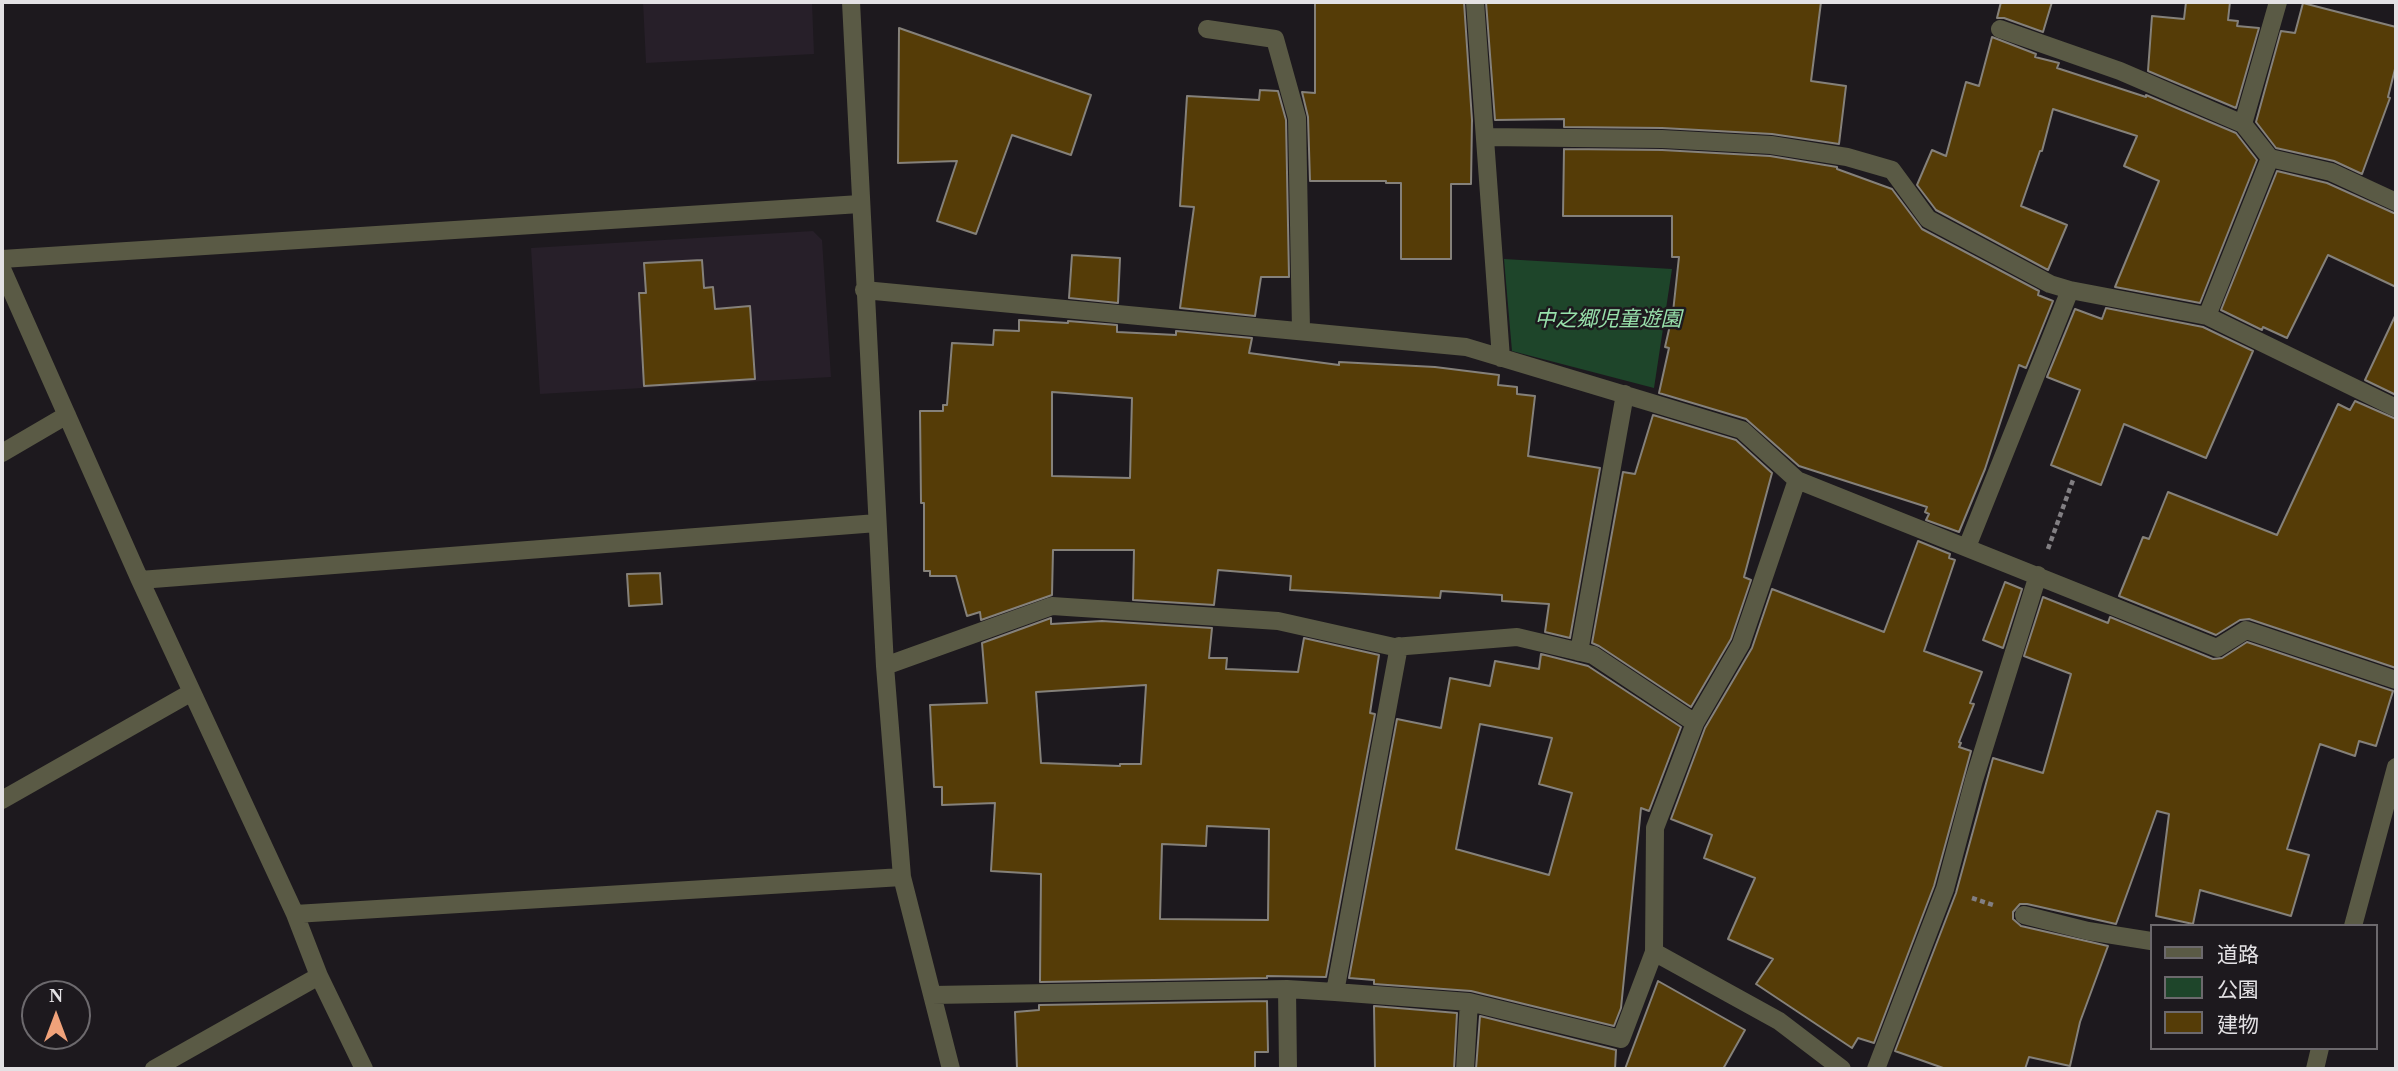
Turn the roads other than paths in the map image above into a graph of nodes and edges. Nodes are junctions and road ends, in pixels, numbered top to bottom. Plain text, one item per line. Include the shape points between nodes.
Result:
1 (852, 2) edge
2 (1475, 2) edge
3 (2278, 2) edge
4 (1207, 29) dead end
5 (2000, 29) dead end
6 (2243, 124) junction
7 (1486, 137) junction
8 (2270, 158) junction
9 (2396, 202) edge
10 (860, 204) junction
11 (2, 259) edge
12 (2, 269) edge
13 (864, 290) junction
14 (2070, 290) junction
15 (2207, 316) junction
16 (1301, 330) junction
17 (1501, 358) junction
18 (1625, 394) junction
19 (2396, 408) edge
20 (67, 415) junction
21 (2, 453) edge
22 (1797, 480) junction
23 (877, 523) junction
24 (1967, 547) junction
25 (2038, 575) junction
26 (141, 580) junction
27 (1399, 646) junction
28 (1579, 652) junction
29 (885, 666) junction
30 (2396, 680) edge
31 (192, 692) junction
32 (1695, 723) junction
33 (2396, 767) edge
34 (2, 800) edge
35 (902, 877) junction
36 (295, 914) junction
37 (2024, 915) road end
38 (2354, 924) edge
39 (2150, 941) edge
40 (1654, 952) junction
41 (319, 976) junction
42 (1286, 989) junction
43 (1335, 992) junction
44 (932, 995) junction
45 (1469, 1002) junction
46 (2320, 1050) edge
47 (154, 1069) edge
48 (365, 1069) edge
49 (951, 1069) edge
50 (1287, 1069) edge
51 (1465, 1069) edge
52 (1842, 1069) edge
53 (1875, 1069) edge
54 (2315, 1069) edge

1 - 10 street
2 - 7 street
3 - 6 street
4 - 16 street via 1275,39 1297,118
5 - 6 street via 2120,71
6 - 8 street
7 - 14 street via 1743,143 1847,157 1892,170 1928,219 2050,284
7 - 17 street
8 - 9 street via 2331,172
8 - 15 street
10 - 11 street
10 - 13 street
12 - 20 street
13 - 16 street
13 - 23 street
14 - 15 street
14 - 24 street
15 - 19 street
16 - 17 street via 1466,347
17 - 18 street
18 - 22 street via 1742,430
18 - 28 street
20 - 21 street
20 - 26 street
22 - 24 street
22 - 32 street via 1741,644
23 - 26 street
23 - 29 street
24 - 25 street
25 - 30 street via 2217,648 2246,630
25 - 53 street via 1945,889
26 - 31 street
27 - 28 street via 1517,637
27 - 29 street via 1278,621 1052,606
27 - 43 street
28 - 32 street via 1593,655
29 - 35 street
31 - 34 street
31 - 36 street
32 - 40 street via 1655,828
33 - 38 street
35 - 36 street
35 - 44 street
36 - 41 street
37 - 39 street
40 - 45 street via 1621,1039
40 - 52 street via 1779,1021
41 - 47 street
41 - 48 street
42 - 43 street
42 - 44 street
42 - 50 street
43 - 45 street
44 - 49 street
45 - 51 street
46 - 54 street

